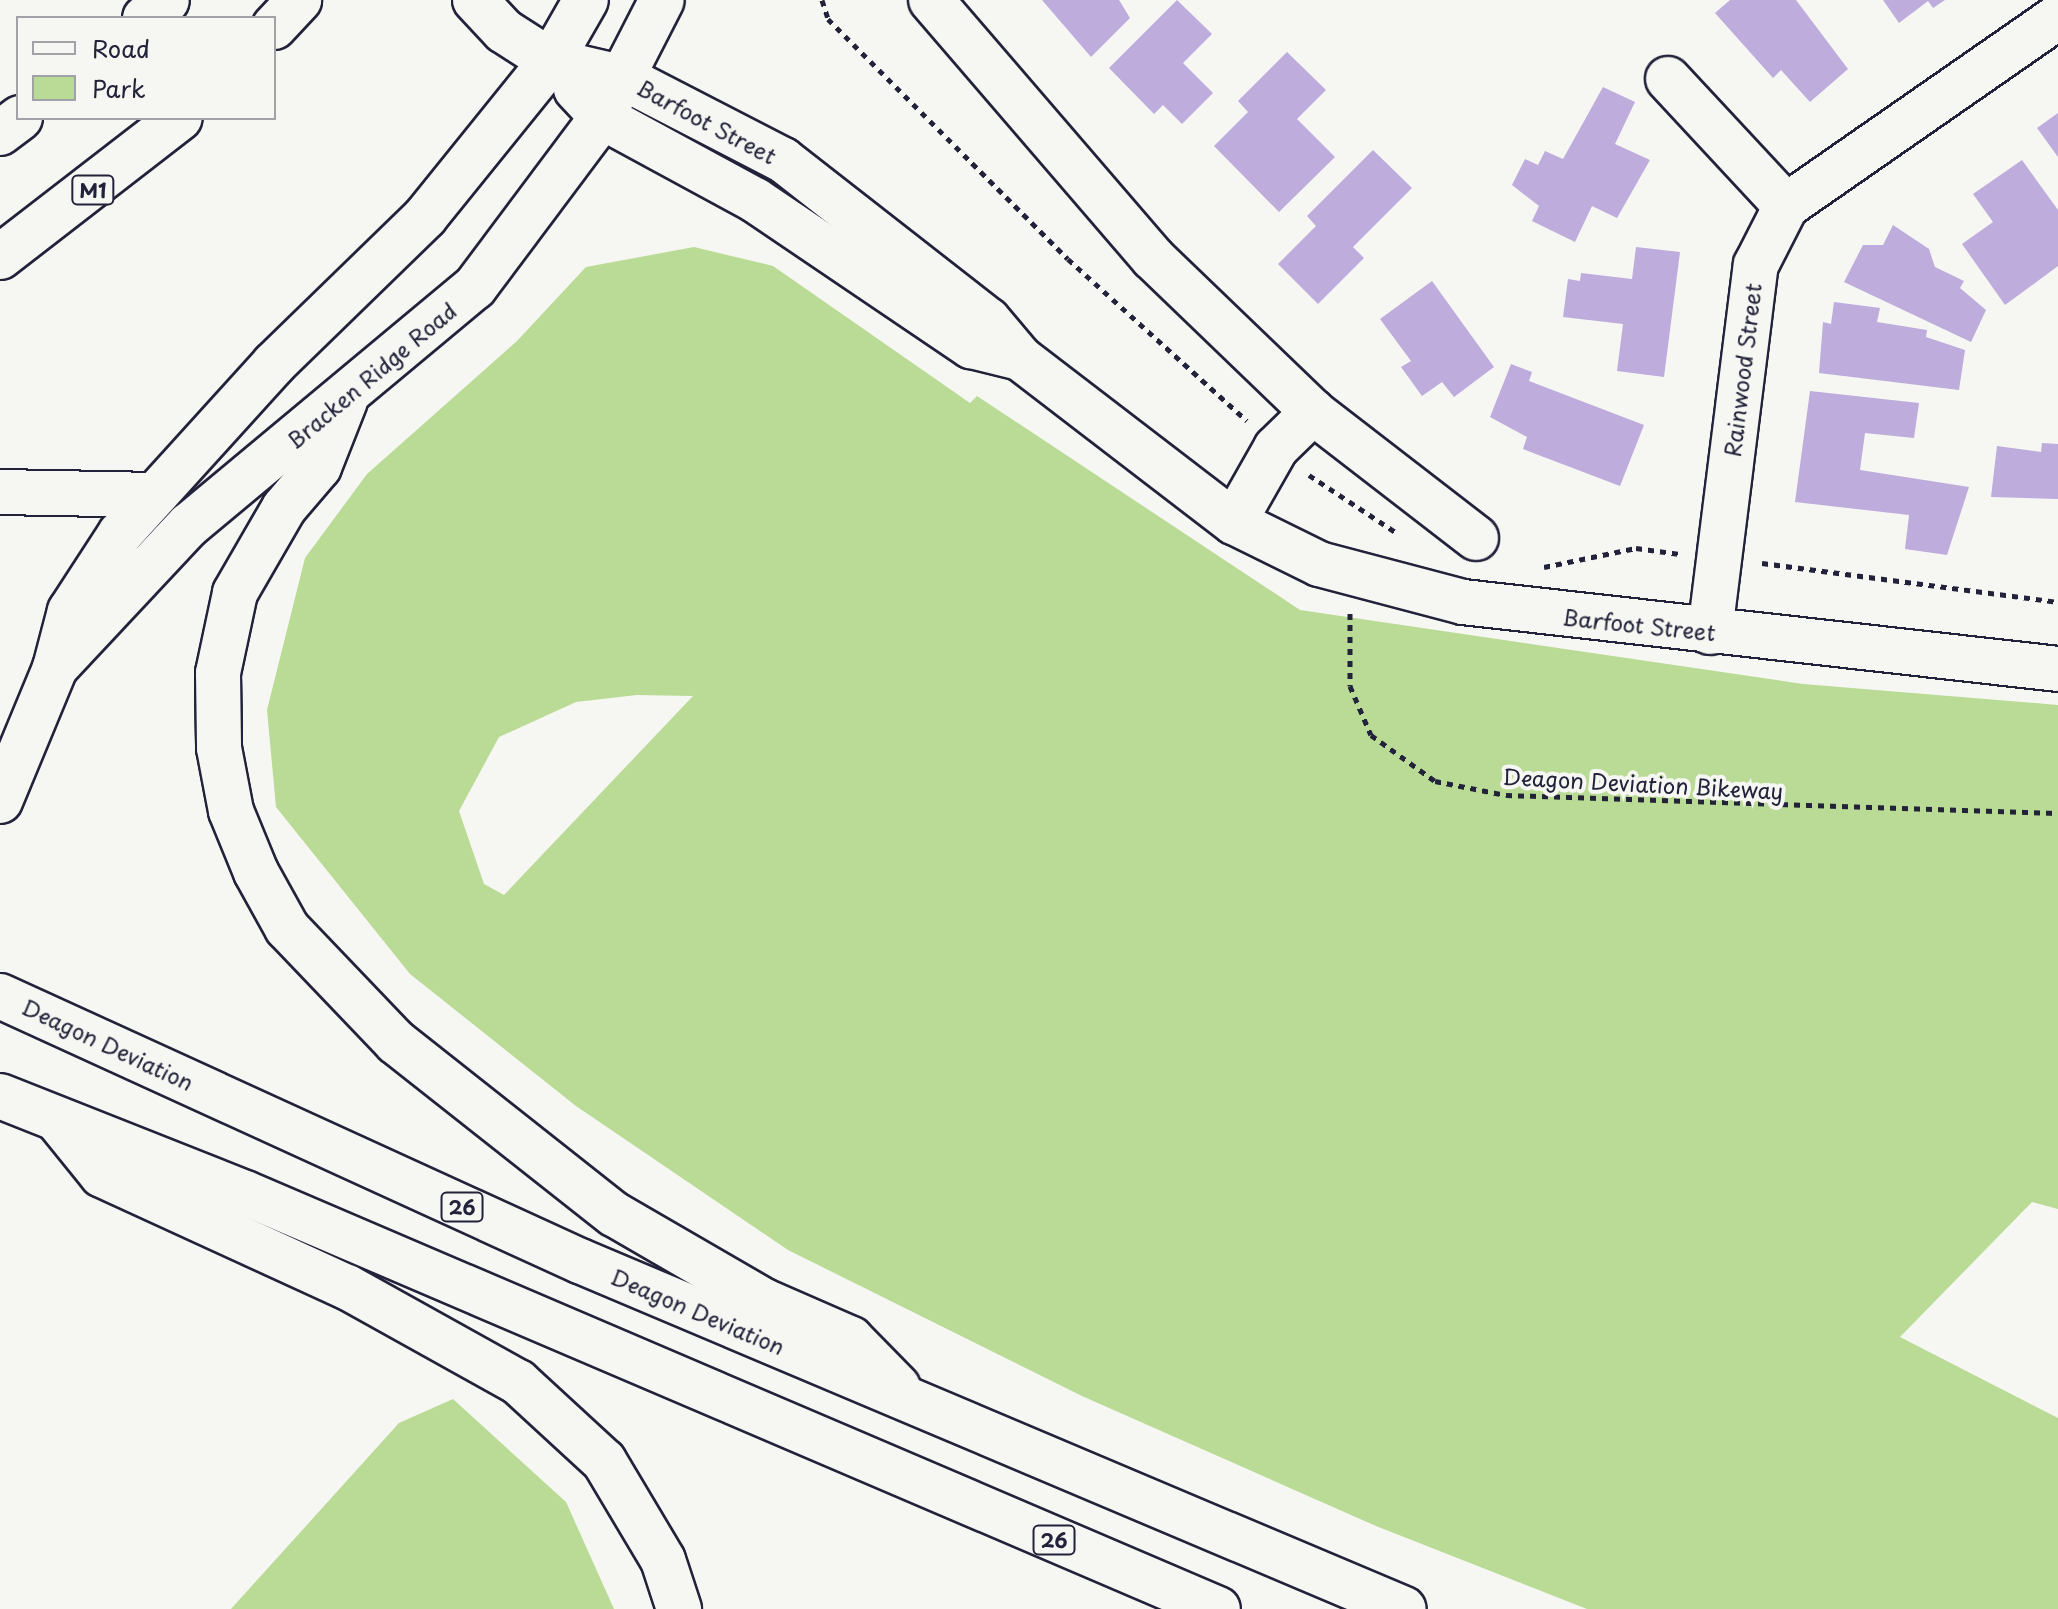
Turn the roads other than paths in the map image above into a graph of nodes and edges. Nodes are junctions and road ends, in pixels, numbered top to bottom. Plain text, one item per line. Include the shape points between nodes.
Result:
1 (167, 0) edge
2 (299, 0) edge
3 (475, 0) edge
4 (586, 0) edge
5 (662, 0) edge
6 (931, 0) edge
7 (147, 16) edge
8 (2058, 17) edge
9 (276, 25) edge
10 (551, 61) junction
11 (624, 78) junction
12 (1668, 79) dead end
13 (602, 117) junction
14 (17, 120) edge
15 (177, 120) edge
16 (0, 133) edge
17 (1786, 206) junction
18 (0, 257) edge
19 (1020, 358) junction
20 (345, 401) junction
21 (1313, 412) junction
22 (0, 492) edge
23 (153, 495) junction
24 (1234, 522) junction
25 (1476, 538) dead end
26 (1710, 632) junction
27 (55, 668) junction
28 (2058, 669) edge
29 (0, 801) edge
30 (0, 996) edge
31 (0, 1096) edge
32 (54, 1117) junction
33 (913, 1402) junction
34 (679, 1609) edge
35 (1218, 1609) edge
36 (1404, 1609) edge

1 - 7 main road
2 - 9 main road
3 - 10 main road via 504,31
4 - 10 main road, Bracken Ridge Road
5 - 11 main road, Bracken Ridge Road
6 - 21 main road via 1153,258
8 - 17 main road, Rainwood Street
10 - 11 main road, Barfoot Street
10 - 13 main road, Barfoot Street
10 - 23 main road, Bracken Ridge Road via 425,217 274,364
11 - 13 main road, Bracken Ridge Road
11 - 19 main road, Barfoot Street via 783,160 988,320
12 - 17 main road
13 - 19 main road, Barfoot Street via 755,200 971,346
13 - 20 main road, Bracken Ridge Road via 475,287
14 - 16 main road
15 - 18 main road, M1
17 - 26 main road, Rainwood Street via 1756,265
19 - 24 main road, Barfoot Street
20 - 27 main road, Bracken Ridge Road via 189,525
20 - 33 main road via 319,467 284,508 235,593 218,673 219,748 231,811 271,900 336,986 396,1042 614,1214 764,1301 851,1339
21 - 24 main road via 1276,448
21 - 25 main road
22 - 23 main road
23 - 27 main road, Bracken Ridge Road via 70,611
24 - 26 main road, Barfoot Street via 1319,564 1463,602
26 - 28 main road, Barfoot Street
27 - 29 main road, Bracken Ridge Road
30 - 33 main road, Deagon Deviation / 26 via 580,1261
31 - 32 main road, 26
32 - 34 main road via 102,1175 347,1287 518,1382 604,1461 663,1560
32 - 35 main road, 26
33 - 36 main road, Deagon Deviation / 26

